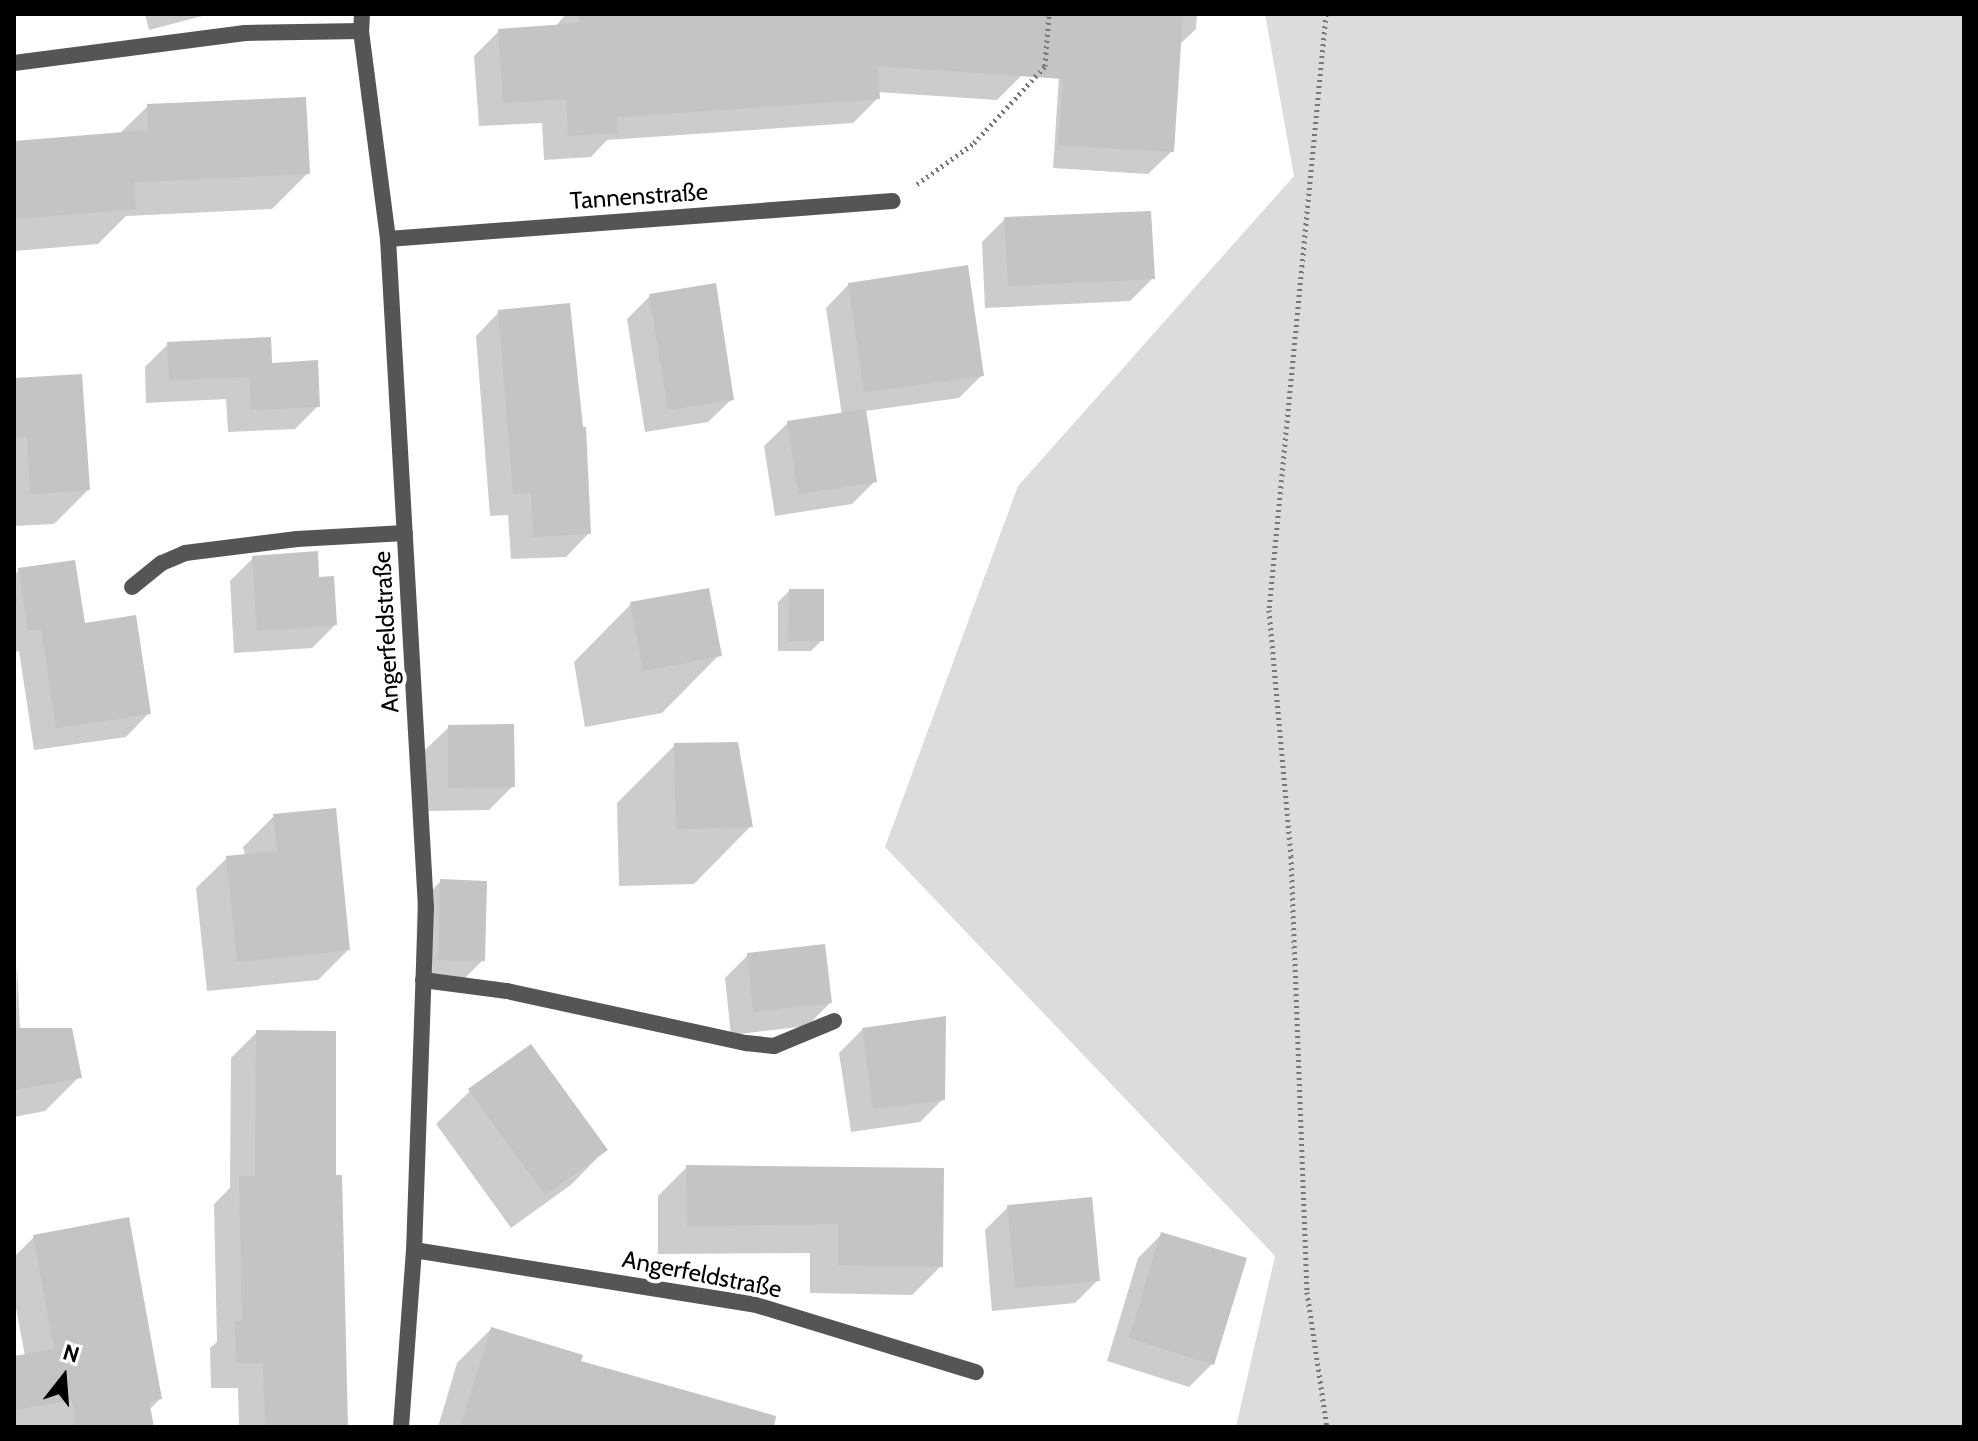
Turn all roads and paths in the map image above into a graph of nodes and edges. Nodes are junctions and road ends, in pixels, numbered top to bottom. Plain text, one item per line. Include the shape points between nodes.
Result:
1 (1049, 14) edge
2 (1326, 14) edge
3 (361, 22) edge
4 (14, 63) edge
5 (893, 201) joint
6 (388, 239) junction
7 (405, 533) junction
8 (132, 587) dead end
9 (423, 980) junction
10 (834, 1021) dead end
11 (414, 1250) junction
12 (976, 1372) dead end
13 (401, 1427) edge
14 (1327, 1427) edge

1 - 5 path via 1045,66 974,143
2 - 14 path via 1269,610 1291,856 1307,1292
3 - 4 street
3 - 6 street, Angerfeldstraße
5 - 6 street, Tannenstraße
6 - 7 street, Angerfeldstraße
7 - 8 street via 266,541 185,553 162,563
7 - 9 street, Angerfeldstraße via 426,908
9 - 10 street via 507,991 760,1045 774,1046
9 - 11 street, Angerfeldstraße
11 - 12 street, Angerfeldstraße via 753,1304
11 - 13 street, Angerfeldstraße

